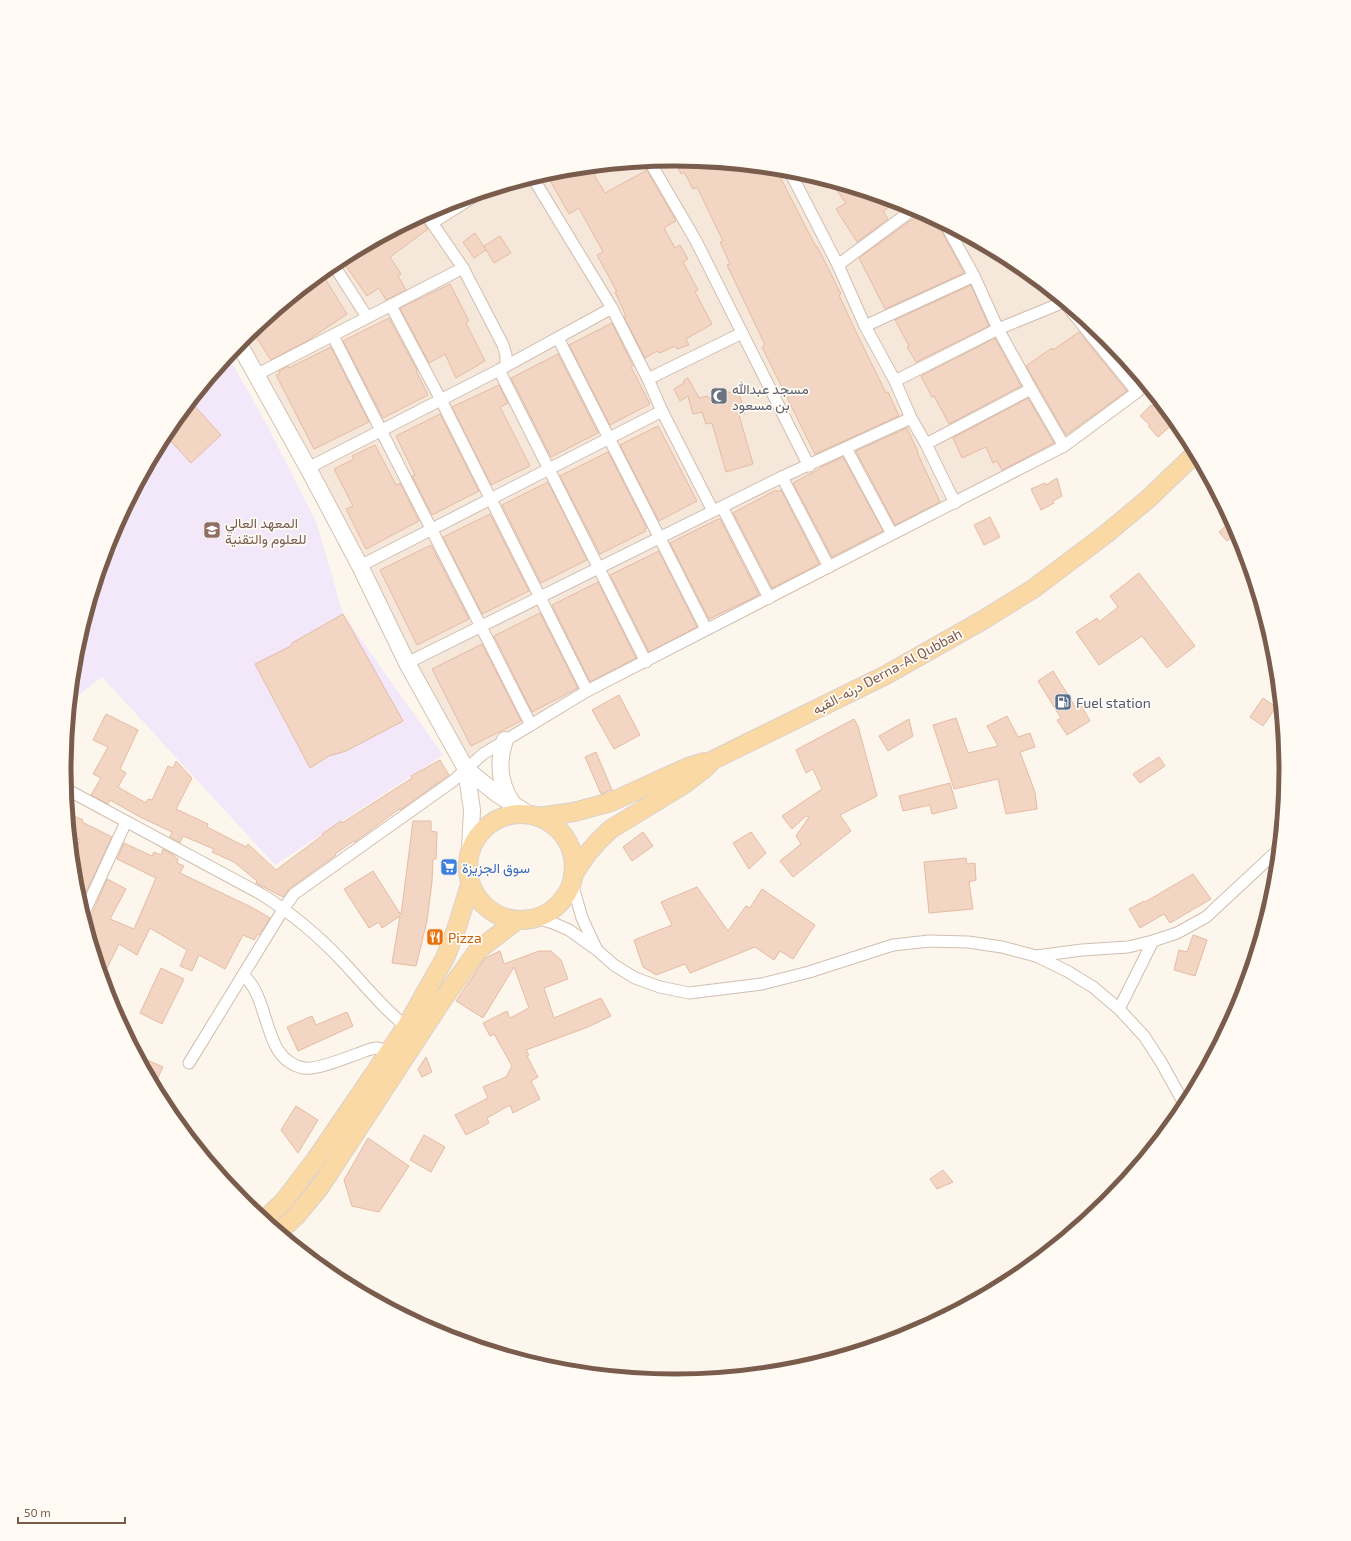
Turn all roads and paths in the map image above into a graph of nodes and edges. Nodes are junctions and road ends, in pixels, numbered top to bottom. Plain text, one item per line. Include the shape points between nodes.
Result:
1 (653, 167) edge
2 (793, 178) edge
3 (535, 183) edge
4 (909, 213) edge
5 (429, 219) edge
6 (950, 232) edge
7 (838, 266) junction
8 (463, 268) junction
9 (337, 270) edge
10 (974, 276) junction
11 (1059, 304) edge
12 (391, 306) junction
13 (612, 308) junction
14 (367, 317) junction
15 (1080, 321) edge
16 (865, 326) junction
17 (998, 329) junction
18 (742, 333) junction
19 (333, 336) junction
20 (558, 338) junction
21 (241, 350) edge
22 (502, 368) junction
23 (256, 375) junction
24 (648, 379) junction
25 (895, 381) junction
26 (1142, 387) edge
27 (1031, 389) junction
28 (1137, 392) junction
29 (440, 400) junction
30 (662, 411) junction
31 (911, 418) junction
32 (381, 430) junction
33 (609, 438) junction
34 (926, 444) junction
35 (1064, 446) junction
36 (846, 448) junction
37 (1192, 457) edge
38 (809, 466) junction
39 (308, 468) junction
40 (548, 469) junction
41 (782, 477) junction
42 (490, 499) junction
43 (955, 503) junction
44 (718, 509) junction
45 (431, 530) junction
46 (892, 534) junction
47 (660, 538) junction
48 (360, 566) junction
49 (829, 567) junction
50 (598, 568) junction
51 (540, 597) junction
52 (769, 598) junction
53 (480, 627) junction
54 (706, 629) junction
55 (646, 662) junction
56 (407, 663) junction
57 (587, 691) junction
58 (531, 725) junction
59 (505, 740) junction
60 (713, 760) junction
61 (466, 769) junction
62 (72, 792) edge
63 (514, 805) junction
64 (534, 816) junction
65 (126, 822) junction
66 (470, 850) junction
67 (1274, 853) edge
68 (573, 880) junction
69 (470, 885) junction
70 (87, 906) edge
71 (284, 908) junction
72 (536, 918) junction
73 (516, 921) junction
74 (1153, 941) junction
75 (597, 950) junction
76 (1036, 956) junction
77 (243, 975) junction
78 (1119, 1009) junction
79 (412, 1031) junction
80 (389, 1052) junction
81 (189, 1063) dead end
82 (1182, 1100) edge
83 (268, 1216) edge
84 (282, 1229) edge

1 - 18 street via 696,241
2 - 7 street
3 - 13 street
4 - 7 street
5 - 8 street
6 - 10 street
7 - 16 street
8 - 12 street
8 - 22 street via 503,345 506,355
9 - 14 street
10 - 16 street
10 - 17 street
11 - 17 street
12 - 14 street
12 - 29 street
13 - 20 street
13 - 24 street
14 - 19 street
15 - 28 street
16 - 25 street
17 - 25 street
17 - 27 street
18 - 24 street
18 - 38 street
19 - 23 street
19 - 32 street
20 - 22 street
20 - 33 street
21 - 23 main road
22 - 29 street
22 - 40 street
23 - 39 main road
24 - 30 street
25 - 31 street
26 - 28 street
27 - 34 street
27 - 35 street
28 - 35 street
29 - 32 street
29 - 42 street
30 - 33 street
30 - 44 street
31 - 34 street
31 - 36 street
32 - 39 street
32 - 45 street
33 - 40 street
33 - 47 street
34 - 43 street
35 - 43 street
36 - 38 street
36 - 46 street
37 - 60 main road, درنه-القبه Derna-Al Qubbah via 1112,529 1033,589 886,675
38 - 41 street
39 - 48 main road
40 - 42 street
40 - 50 street
41 - 44 street
41 - 49 street
42 - 45 street
42 - 51 street
43 - 46 street
44 - 47 street
44 - 52 street
45 - 48 street
45 - 53 street
46 - 49 street
47 - 50 street
47 - 54 street
48 - 56 main road
49 - 52 street
50 - 51 street
50 - 55 street
51 - 53 street
51 - 57 street
52 - 54 street
53 - 56 street
53 - 58 street
54 - 55 street
55 - 57 street
56 - 61 main road
57 - 58 street
58 - 59 street
59 - 61 street
59 - 63 main road via 500,771 504,789
60 - 64 main road via 688,767 611,802 574,812
60 - 68 main road, درنه-القبه Derna-Al Qubbah via 683,785 606,833 586,855
61 - 63 main road
61 - 66 main road via 472,810
61 - 71 street via 453,781 301,888
62 - 65 street
63 - 64 main road
64 - 66 main road via 512,815 494,821 476,838
64 - 68 main road via 548,822 566,840 574,863
65 - 70 street
65 - 71 street
66 - 69 main road via 467,863
67 - 74 street via 1206,917 1177,933
68 - 72 main road via 567,895 558,905
68 - 75 street via 582,918
69 - 73 main road via 480,902 490,911
69 - 79 main road via 445,958
71 - 77 street
71 - 79 street via 327,946
72 - 73 main road
72 - 75 street via 569,930
73 - 79 main road via 478,950
74 - 76 street via 1128,947
74 - 78 street
75 - 76 street via 635,978 689,993 762,984 900,944 929,941 968,942
76 - 78 street via 1067,970
77 - 80 street via 254,987 275,1045 282,1057 294,1065 318,1067 377,1048
77 - 81 street
78 - 82 street via 1144,1036
79 - 80 main road
79 - 84 main road via 320,1187
80 - 83 main road via 316,1160 284,1201

